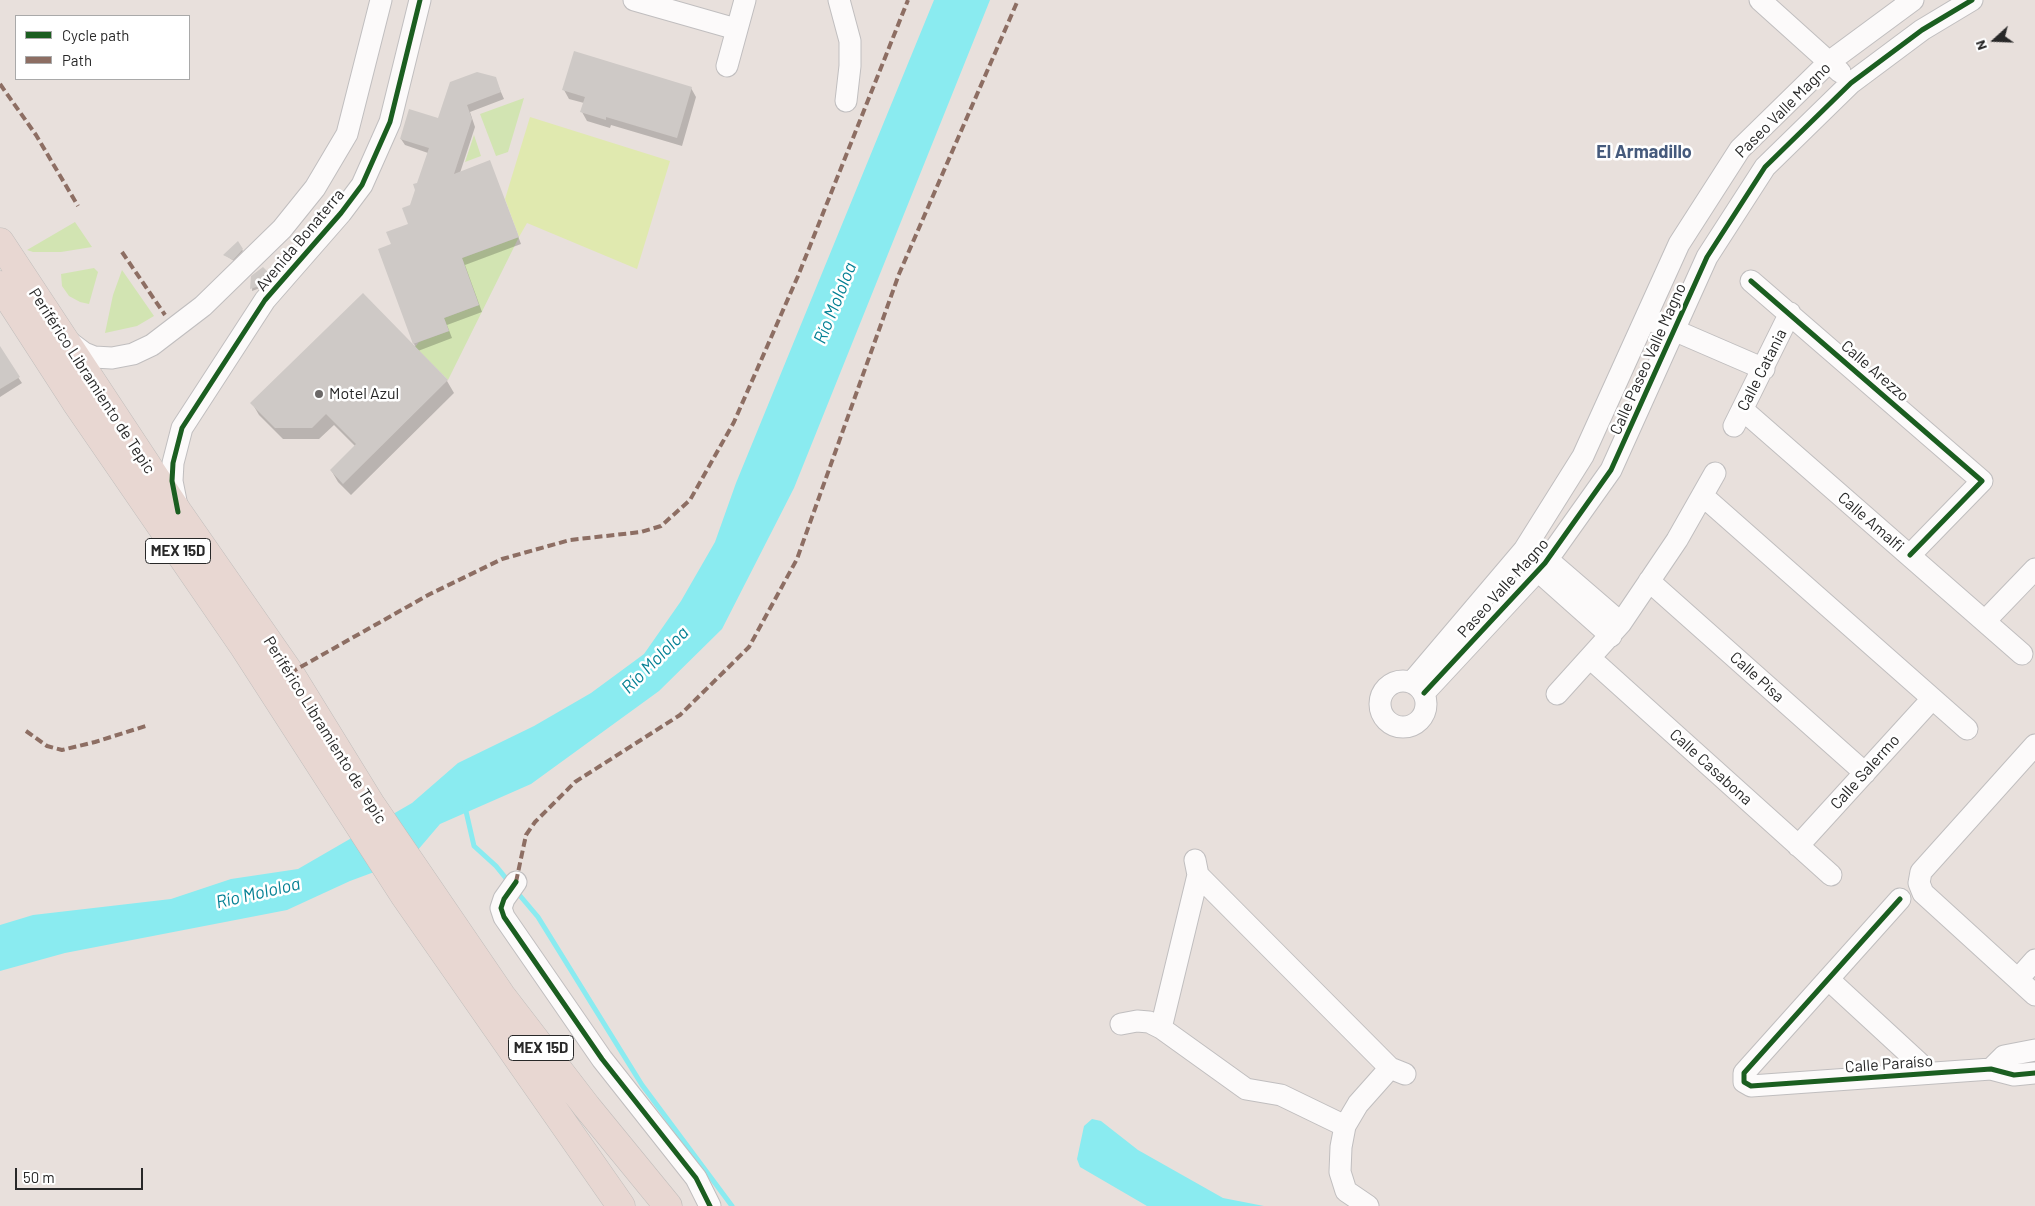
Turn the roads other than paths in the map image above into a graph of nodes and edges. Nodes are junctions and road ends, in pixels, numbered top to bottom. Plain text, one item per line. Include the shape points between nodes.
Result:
1 (381, 0) edge
2 (420, 0) edge
3 (634, 0) edge
4 (745, 0) edge
5 (1760, 0) edge
6 (1913, 0) edge
7 (1972, 0) edge
8 (845, 6) edge
9 (736, 29) junction
10 (1829, 62) junction
11 (727, 66) dead end
12 (1851, 83) junction
13 (846, 101) dead end
14 (282, 229) junction
15 (0, 242) edge
16 (1679, 244) joint
17 (306, 254) junction
18 (1708, 257) joint
19 (1751, 281) dead end
20 (0, 285) edge
21 (1790, 313) junction
22 (1646, 318) junction
23 (1674, 330) junction
24 (63, 336) junction
25 (1764, 369) junction
26 (1738, 418) joint
27 (1584, 456) joint
28 (1611, 470) joint
29 (1715, 473) dead end
30 (1703, 496) junction
31 (178, 512) junction
32 (1910, 556) junction
33 (1543, 565) junction
34 (2035, 570) edge
35 (1649, 581) junction
36 (1985, 621) junction
37 (1616, 630) junction
38 (2022, 654) dead end
39 (1591, 659) junction
40 (1557, 694) dead end
41 (1932, 699) junction
42 (1967, 729) dead end
43 (2035, 745) edge
44 (1865, 773) junction
45 (362, 812) junction
46 (1798, 846) junction
47 (1831, 875) dead end
48 (512, 887) dead end
49 (414, 889) junction
50 (1900, 900) dead end
51 (2035, 960) edge
52 (1828, 979) junction
53 (2018, 979) junction
54 (2035, 995) edge
55 (1122, 1024) dead end
56 (1161, 1028) junction
57 (2035, 1050) edge
58 (1991, 1069) junction
59 (1930, 1073) junction
60 (2035, 1074) edge
61 (1345, 1126) junction
62 (696, 1178) junction
63 (621, 1206) edge
64 (668, 1206) edge
65 (710, 1206) edge
66 (715, 1206) edge
67 (1368, 1206) edge

1 - 14 street, Avenida Bonaterra via 347,134 315,188
2 - 17 street, Avenida Bonaterra via 390,122 377,155 362,185
3 - 9 street
4 - 9 street
5 - 10 street
6 - 10 street, Paseo Valle Magno
7 - 12 street, Paseo Valle Magno via 1922,30
8 - 13 street via 850,41
9 - 11 street
10 - 12 street
10 - 16 street, Paseo Valle Magno via 1740,149
12 - 18 street, Paseo Valle Magno via 1765,167
14 - 17 street
14 - 24 street, Avenida Bonaterra via 203,306 152,345 133,354 94,357
15 - 24 highway, Periférico Libramiento de Tepic / MEX 15D
16 - 22 street, Calle Paseo Valle Magno
17 - 31 street, Avenida Bonaterra via 265,300 182,428 172,472
18 - 23 street, Calle Paseo Valle Magno
19 - 21 street, Calle Arezzo
20 - 45 highway, Periférico Libramiento de Tepic / MEX 15D via 74,401
21 - 25 street, Calle Catania
21 - 32 street, Calle Arezzo via 1982,481
22 - 23 street
22 - 27 street, Calle Paseo Valle Magno
23 - 25 street
23 - 28 street, Calle Paseo Valle Magno
24 - 31 highway, Periférico Libramiento de Tepic / MEX 15D
25 - 26 street, Calle Catania
26 - 32 street, Calle Amalfi
27 - 33 street, Paseo Valle Magno via 1524,550 1418,688
28 - 33 street, Paseo Valle Magno
29 - 30 street
30 - 35 street
30 - 41 street
31 - 45 highway, Periférico Libramiento de Tepic / MEX 15D via 290,673
32 - 36 street, Calle Amalfi
33 - 37 street
34 - 36 street
35 - 37 street
35 - 44 street, Calle Pisa
36 - 38 street, Calle Amalfi
37 - 39 street
39 - 40 street
39 - 46 street, Calle Casabona
41 - 42 street
41 - 44 street, Calle Salermo
43 - 53 street via 1921,872 1918,883 1923,892
44 - 46 street, Calle Salermo
45 - 49 highway, Periférico Libramiento de Tepic / MEX 15D
46 - 47 street, Calle Casabona
48 - 62 street via 501,908 510,926 602,1059
49 - 63 highway, Periférico Libramiento de Tepic / MEX 15D
49 - 64 highway, Periférico Libramiento de Tepic / MEX 15D
50 - 52 street
51 - 53 street
52 - 59 street
52 - 59 street, Calle Paraíso via 1744,1073 1744,1082 1751,1086
53 - 54 street
55 - 56 street via 1143,1022
56 - 61 street via 1246,1089 1281,1095
56 - 61 street via 1197,867 1398,1071 1358,1104
57 - 58 street via 2004,1056
58 - 59 street, Calle Paraíso
58 - 60 street, Calle Paraíso via 2014,1075
61 - 67 street via 1340,1172 1346,1191
62 - 65 street
62 - 66 street

